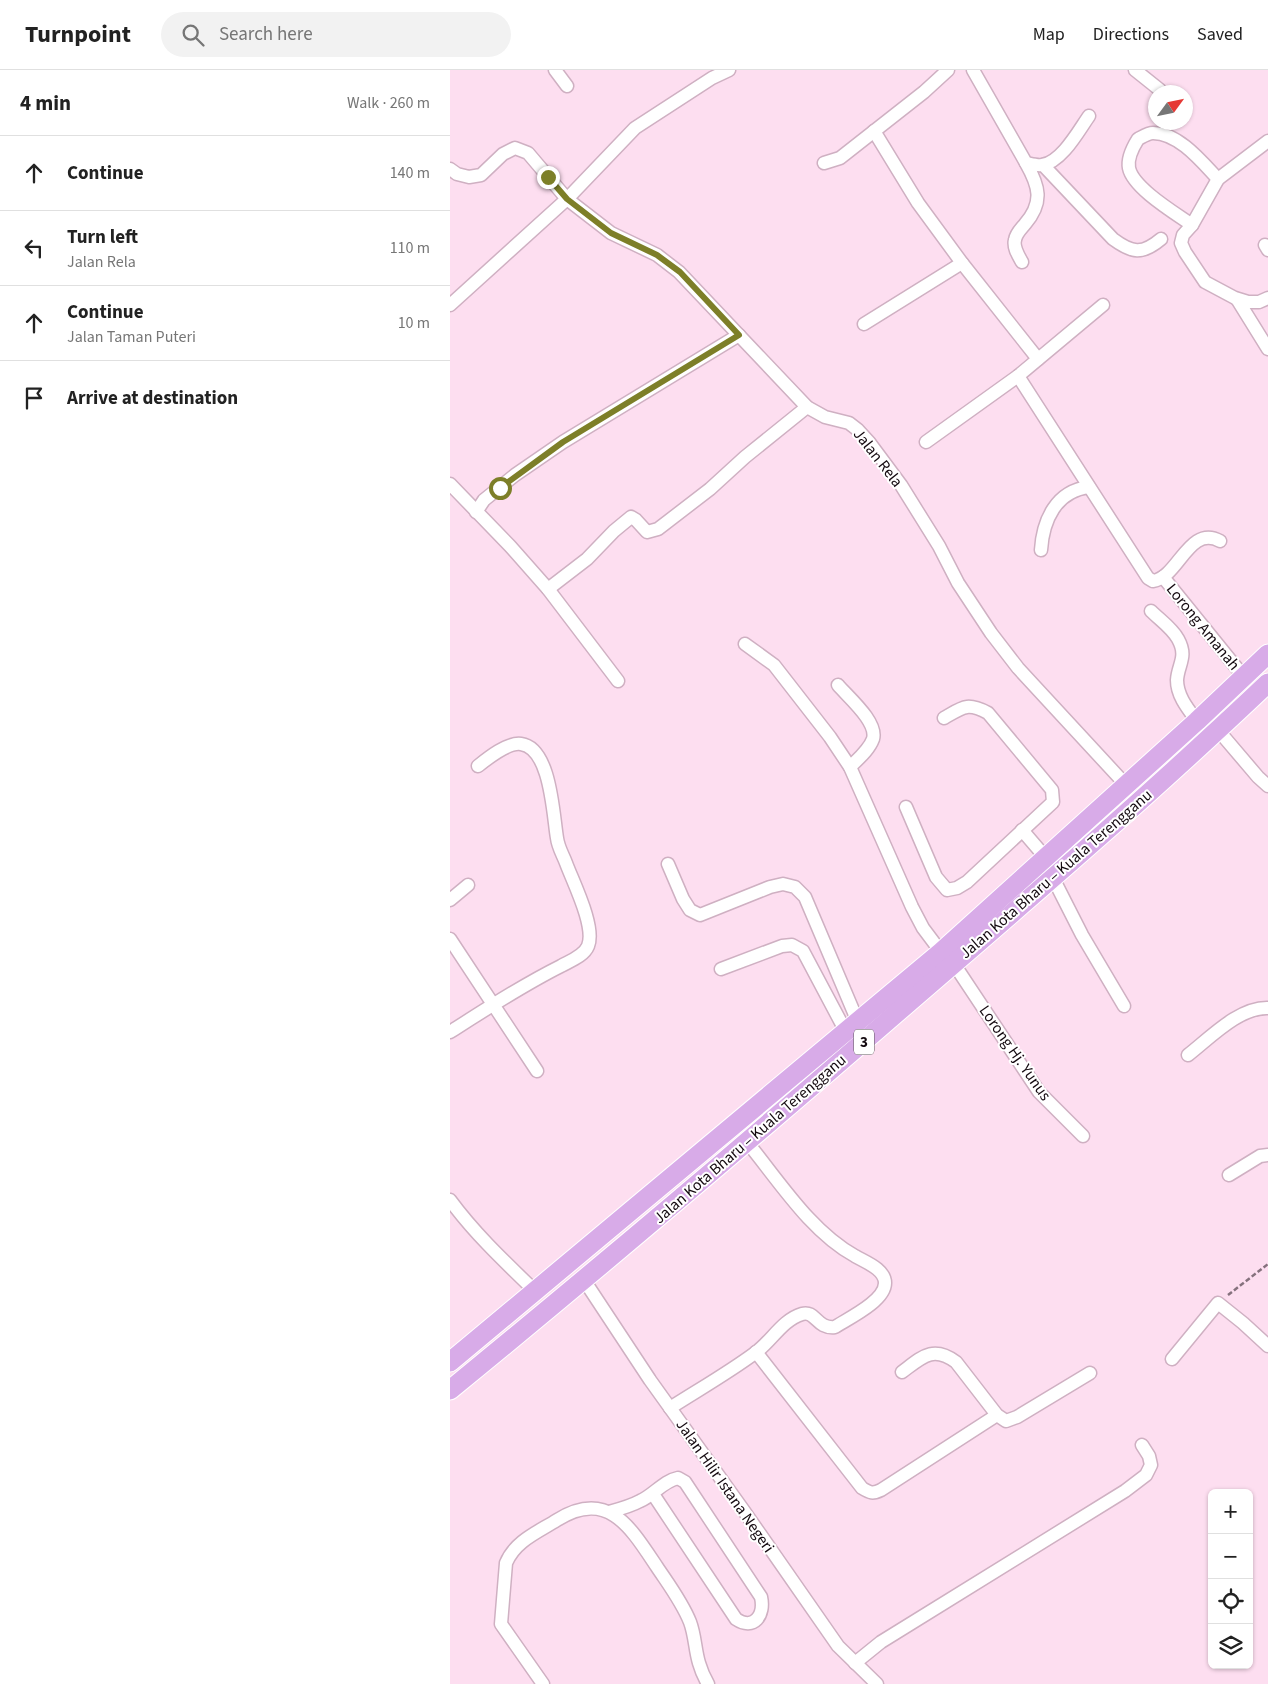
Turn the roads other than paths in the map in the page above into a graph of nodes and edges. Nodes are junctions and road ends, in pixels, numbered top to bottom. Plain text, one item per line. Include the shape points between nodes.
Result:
1 (556, 70) edge
2 (729, 70) edge
3 (948, 70) edge
4 (973, 70) edge
5 (1135, 70) edge
6 (1154, 85) edge
7 (567, 86) dead end
8 (1089, 116) dead end
9 (874, 131) junction
10 (1268, 141) edge
11 (824, 163) dead end
12 (1026, 163) junction
13 (1043, 165) junction
14 (450, 168) edge
15 (1218, 179) junction
16 (567, 199) junction
17 (1192, 225) junction
18 (1161, 239) dead end
19 (1022, 262) dead end
20 (962, 263) junction
21 (1268, 298) edge
22 (1237, 299) junction
23 (450, 305) edge
24 (1103, 306) dead end
25 (864, 324) dead end
26 (739, 335) junction
27 (1268, 349) edge
28 (1038, 359) junction
29 (1018, 376) junction
30 (807, 407) junction
31 (926, 442) dead end
32 (450, 484) edge
33 (1089, 487) junction
34 (476, 512) junction
35 (1220, 541) dead end
36 (1041, 550) dead end
37 (1162, 577) junction
38 (548, 589) junction
39 (1151, 611) dead end
40 (745, 644) dead end
41 (1268, 654) edge
42 (1244, 677) junction
43 (618, 682) dead end
44 (1268, 683) edge
45 (838, 686) dead end
46 (944, 718) dead end
47 (1197, 721) junction
48 (1218, 730) junction
49 (478, 766) dead end
50 (850, 766) junction
51 (1126, 785) junction
52 (1268, 786) edge
53 (906, 807) dead end
54 (1022, 830) junction
55 (1046, 858) junction
56 (668, 864) dead end
57 (1053, 878) junction
58 (468, 885) dead end
59 (450, 900) edge
60 (450, 939) edge
61 (948, 958) junction
62 (721, 969) dead end
63 (493, 1004) junction
64 (1124, 1006) dead end
65 (1268, 1008) edge
66 (852, 1027) junction
67 (450, 1032) edge
68 (1188, 1055) dead end
69 (537, 1071) dead end
70 (1082, 1136) dead end
71 (747, 1142) junction
72 (1268, 1155) edge
73 (1229, 1175) dead end
74 (450, 1200) edge
75 (584, 1280) junction
76 (536, 1292) junction
77 (1268, 1346) edge
78 (756, 1352) junction
79 (1172, 1358) dead end
80 (450, 1362) edge
81 (902, 1372) dead end
82 (1090, 1374) dead end
83 (450, 1390) edge
84 (670, 1408) junction
85 (998, 1415) junction
86 (1142, 1446) dead end
87 (653, 1494) junction
88 (610, 1512) junction
89 (855, 1662) junction
90 (543, 1684) edge
91 (708, 1684) edge
92 (877, 1684) edge

1 - 7 street
2 - 16 street via 635,128
3 - 9 street
4 - 12 street
5 - 6 street
8 - 13 street via 1064,152
9 - 11 street via 840,158
9 - 20 street via 918,203
10 - 15 street
12 - 13 street
12 - 19 street via 1033,174 1038,199 1035,212 1014,240
13 - 18 street via 1124,247 1141,250 1152,247
14 - 16 street, Jalan Rela via 469,177 481,175 503,154 515,148 528,153
15 - 17 street
15 - 17 street via 1186,146 1152,133 1138,138 1128,167 1136,182
16 - 23 street
16 - 26 street, Jalan Rela via 611,233 657,255 680,272
17 - 22 street via 1183,235 1181,243 1185,252 1205,282
20 - 25 street
20 - 28 street
21 - 22 street via 1259,302
22 - 27 street
24 - 28 street
26 - 30 street, Jalan Rela
26 - 34 street via 563,442 515,475 484,500
28 - 29 street
29 - 31 street
29 - 33 street
30 - 38 street via 658,529 647,532 632,517 587,559
30 - 51 street, Jalan Rela via 825,417 849,423 869,442 901,485 991,633 1018,668
32 - 34 street
33 - 36 street via 1078,488 1058,501 1046,524
33 - 37 street via 1144,575 1153,580
34 - 38 street
35 - 37 street via 1206,537 1198,541
37 - 42 street, Lorong Amanah
38 - 43 street
39 - 47 street via 1178,638 1183,650 1177,679 1179,691
40 - 50 street, Lorong Hj. Yunus via 774,665
41 - 42 highway, Jalan Kota Bharu – Kuala Terengganu / 3
42 - 47 highway, Jalan Kota Bharu – Kuala Terengganu / 3
44 - 48 highway, Jalan Kota Bharu – Kuala Terengganu / 3
45 - 50 street via 874,731 868,747
46 - 54 street via 964,707 975,706 988,713 1052,790 1053,802
47 - 51 highway, Jalan Kota Bharu – Kuala Terengganu / 3
48 - 52 street
48 - 57 highway, Jalan Kota Bharu – Kuala Terengganu / 3
49 - 63 street via 506,747 520,744 532,749 542,761 557,841 590,932 588,947 579,957
50 - 61 street, Lorong Hj. Yunus via 912,907 923,928
51 - 55 highway, Jalan Kota Bharu – Kuala Terengganu / 3
53 - 54 street via 936,876 947,890 967,882
54 - 55 street
55 - 61 highway, Jalan Kota Bharu – Kuala Terengganu / 3
56 - 66 street via 683,899 690,910 700,915 770,887 783,884 795,887 805,897
57 - 61 highway, Jalan Kota Bharu – Kuala Terengganu / 3
57 - 64 street
58 - 59 street
60 - 63 street
61 - 66 highway, Jalan Kota Bharu – Kuala Terengganu / 3
61 - 70 street, Lorong Hj. Yunus via 1039,1092
61 - 71 highway, Jalan Kota Bharu – Kuala Terengganu / 3
62 - 66 street via 792,945 803,951
63 - 67 street
63 - 69 street
65 - 68 street via 1241,1014
66 - 76 highway, Jalan Kota Bharu – Kuala Terengganu / 3
71 - 75 highway, Jalan Kota Bharu – Kuala Terengganu / 3
71 - 78 street via 824,1235 881,1272 885,1281 884,1291 877,1299 835,1327 828,1328 813,1315 804,1313 785,1324
72 - 73 street via 1260,1156
74 - 76 street via 460,1215
75 - 83 highway, Jalan Kota Bharu – Kuala Terengganu / 3
75 - 84 street, Jalan Hilir Istana Negeri
76 - 80 highway, Jalan Kota Bharu – Kuala Terengganu / 3
77 - 79 street via 1218,1303
78 - 84 street
78 - 85 street via 862,1488 869,1492 882,1490
81 - 85 street via 927,1355 938,1353 948,1356
82 - 85 street via 1006,1422
84 - 89 street, Jalan Hilir Istana Negeri via 838,1646
86 - 89 street via 1151,1465 1146,1475 1132,1486 881,1642
87 - 87 street via 671,1479 685,1482 761,1597 763,1608 759,1617 751,1623 736,1619
87 - 88 street
88 - 90 street via 581,1508 567,1513 524,1540 506,1563 501,1624
88 - 91 street via 637,1536 682,1604
89 - 92 street, Jalan Hilir Istana Negeri

